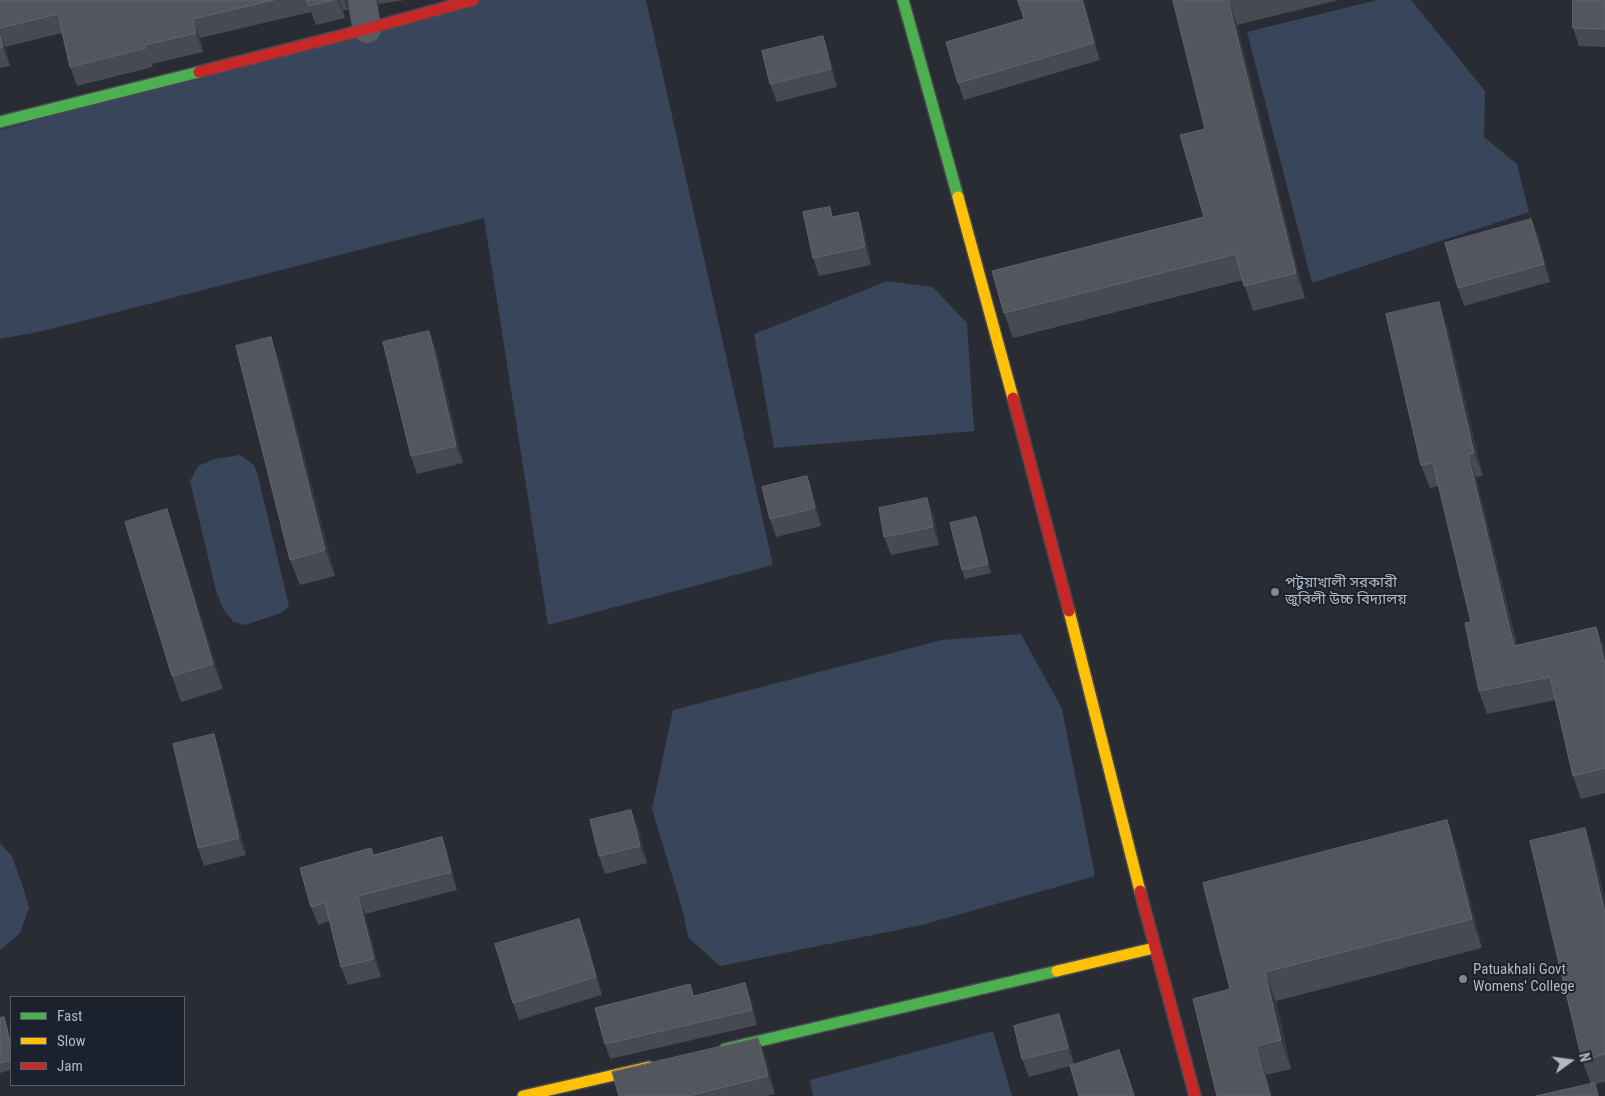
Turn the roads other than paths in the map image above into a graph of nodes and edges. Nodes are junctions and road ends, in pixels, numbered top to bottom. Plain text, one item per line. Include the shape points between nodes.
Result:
1 (362, 0) edge
2 (473, 0) edge
3 (903, 0) edge
4 (367, 29) junction
5 (0, 122) edge
6 (1154, 948) junction
7 (714, 1052) edge
8 (657, 1065) edge
9 (523, 1096) edge
10 (1195, 1096) edge

1 - 4 street
2 - 4 street
3 - 6 street via 1034,472
4 - 5 street
6 - 7 street
6 - 10 street
8 - 9 street

